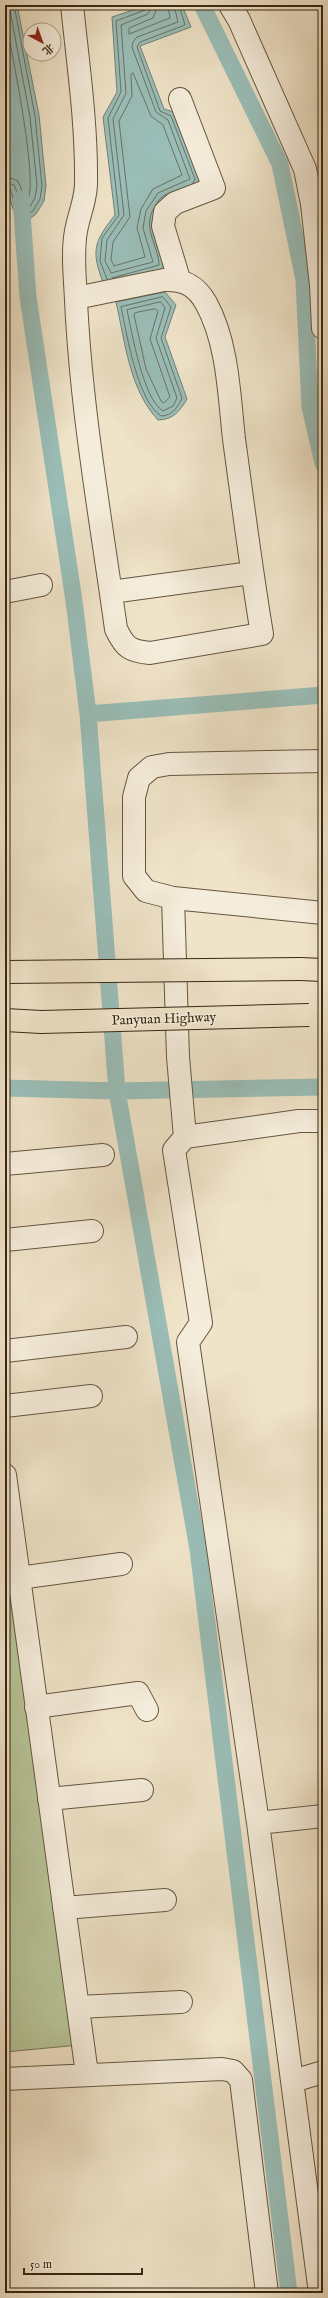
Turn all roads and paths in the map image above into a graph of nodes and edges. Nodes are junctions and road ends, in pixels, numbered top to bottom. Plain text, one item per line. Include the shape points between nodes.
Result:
1 (72, 5) edge
2 (230, 5) edge
3 (180, 99) dead end
4 (179, 279) junction
5 (76, 298) junction
6 (323, 328) edge
7 (252, 573) junction
8 (41, 585) dead end
9 (5, 592) edge
10 (111, 592) junction
11 (323, 761) edge
12 (173, 898) junction
13 (323, 913) edge
14 (323, 970) edge
15 (5, 972) edge
16 (316, 1015) edge
17 (5, 1020) edge
18 (323, 1121) edge
19 (184, 1131) junction
20 (103, 1155) dead end
21 (5, 1164) edge
22 (92, 1231) dead end
23 (5, 1240) edge
24 (126, 1337) dead end
25 (5, 1350) edge
26 (91, 1396) dead end
27 (5, 1406) edge
28 (5, 1475) edge
29 (121, 1564) dead end
30 (14, 1586) edge
31 (36, 1707) junction
32 (147, 1710) dead end
33 (142, 1790) dead end
34 (49, 1799) junction
35 (323, 1816) edge
36 (258, 1823) junction
37 (165, 1900) dead end
38 (64, 1908) junction
39 (180, 2002) dead end
40 (78, 2007) junction
41 (323, 2072) edge
42 (87, 2074) junction
43 (5, 2079) edge
44 (293, 2081) junction
45 (319, 2264) edge
46 (267, 2293) edge
47 (320, 2293) edge

1 - 5 street via 82,98 86,184 84,209 76,230 74,247
2 - 6 street via 305,169 314,219
3 - 4 street via 214,188 175,203 165,212 163,226
4 - 5 street
4 - 7 street via 194,287 205,302 218,329
5 - 10 street via 79,352
7 - 10 street
7 - 10 street via 262,634 150,653 136,652 123,644 116,629
8 - 9 street
11 - 12 street via 169,764 152,767 139,778 134,797 134,876 146,891
12 - 13 street
12 - 19 street via 178,1057
14 - 15 main road, bridge
16 - 17 main road, Panyuan Highway, bridge via 41,1022
18 - 19 street
19 - 36 street via 174,1150 201,1323 188,1342
20 - 21 street
22 - 23 street
24 - 25 street
26 - 27 street
28 - 30 street
29 - 30 street
30 - 31 street
31 - 32 street via 138,1693
31 - 34 street
33 - 34 street
34 - 38 street
35 - 36 street
36 - 44 street
37 - 38 street
38 - 40 street
39 - 40 street
40 - 42 street
41 - 44 street
42 - 43 street
42 - 46 street via 222,2069 234,2071 241,2080
44 - 45 street
45 - 47 street

